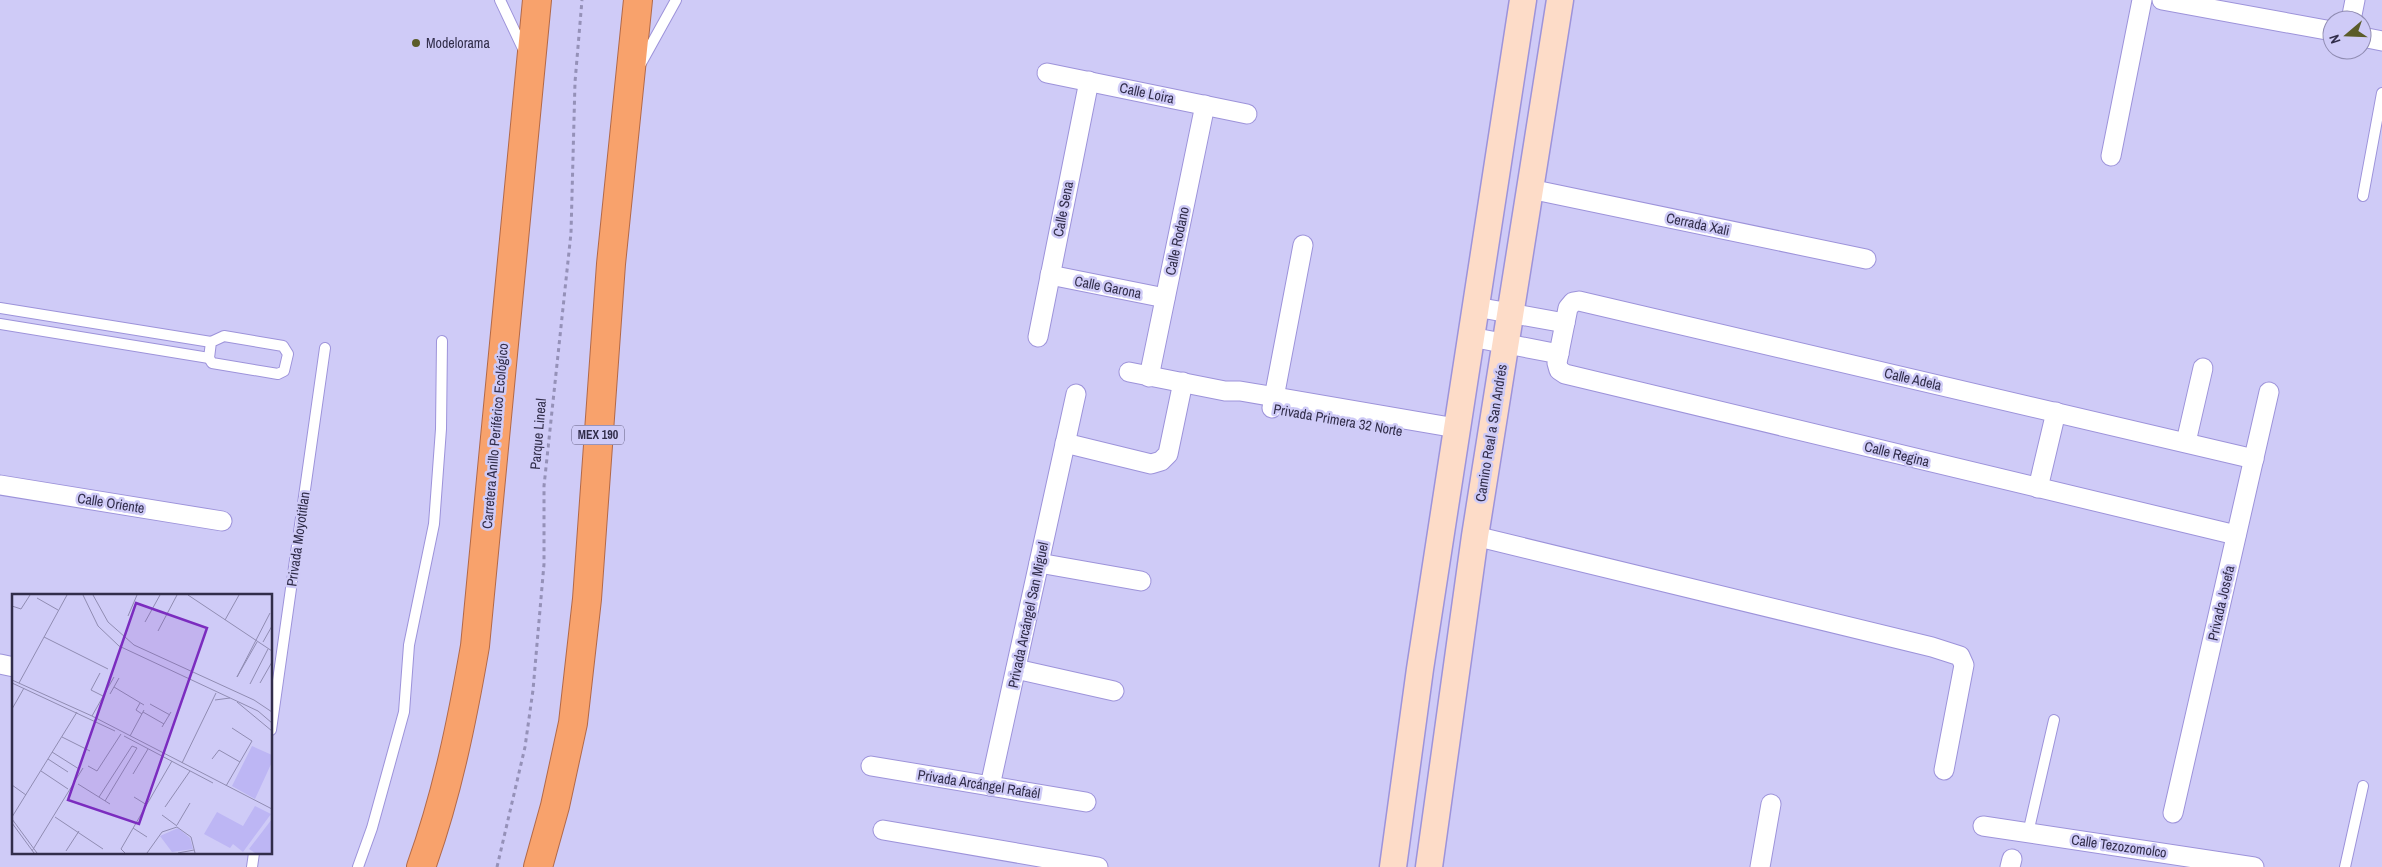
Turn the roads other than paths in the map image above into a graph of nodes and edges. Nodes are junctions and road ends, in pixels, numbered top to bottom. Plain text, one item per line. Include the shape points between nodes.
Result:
1 (500, 0) edge
2 (537, 0) edge
3 (638, 0) edge
4 (676, 0) edge
5 (1523, 0) edge
6 (1560, 0) edge
7 (2142, 0) edge
8 (2162, 0) edge
9 (2322, 29) edge
10 (531, 66) junction
11 (1047, 73) dead end
12 (1089, 81) junction
13 (629, 86) junction
14 (2382, 93) edge
15 (1205, 105) junction
16 (1247, 114) dead end
17 (2111, 156) dead end
18 (1530, 189) junction
19 (2363, 196) dead end
20 (1303, 245) dead end
21 (1866, 259) dead end
22 (1050, 275) junction
23 (1165, 298) junction
24 (1476, 307) junction
25 (0, 308) edge
26 (1510, 314) junction
27 (1565, 323) junction
28 (0, 324) edge
29 (1471, 336) junction
30 (1038, 337) dead end
31 (442, 341) dead end
32 (211, 342) junction
33 (1506, 343) junction
34 (325, 348) dead end
35 (209, 358) junction
36 (1559, 362) junction
37 (2203, 368) dead end
38 (1128, 372) dead end
39 (1149, 376) junction
40 (1183, 382) junction
41 (2269, 392) dead end
42 (1076, 394) dead end
43 (1273, 402) junction
44 (2056, 412) junction
45 (1455, 435) junction
46 (2186, 442) junction
47 (1065, 443) junction
48 (2254, 459) junction
49 (0, 485) edge
50 (2038, 488) junction
51 (222, 521) dead end
52 (2236, 535) junction
53 (1475, 536) junction
54 (1039, 563) junction
55 (1141, 581) dead end
56 (1016, 669) junction
57 (1114, 691) dead end
58 (2054, 720) dead end
59 (272, 723) edge
60 (871, 766) dead end
61 (1944, 770) dead end
62 (990, 786) junction
63 (2363, 786) dead end
64 (1086, 802) dead end
65 (1771, 804) dead end
66 (2173, 813) dead end
67 (1983, 826) dead end
68 (883, 830) dead end
69 (2028, 833) junction
70 (254, 854) edge
71 (252, 867) edge
72 (358, 867) edge
73 (421, 867) edge
74 (538, 867) edge
75 (1098, 867) edge
76 (1393, 867) edge
77 (1428, 867) edge
78 (1760, 867) edge
79 (2254, 867) edge
80 (2345, 867) edge

1 - 10 lane
2 - 10 highway, Carretera Anillo Periférico Ecológico
3 - 13 highway, MEX 190
4 - 13 lane
5 - 24 main road
6 - 18 main road, Camino Real a San Andrés
7 - 17 street
8 - 9 street
10 - 73 highway, Carretera Anillo Periférico Ecológico via 475,646 460,730 433,834
11 - 12 street, Calle Loira
12 - 15 street, Calle Loira
12 - 22 street, Calle Sena
13 - 74 highway, MEX 190 via 611,264 587,599 574,714
14 - 19 lane
15 - 16 street, Calle Loira
15 - 23 street, Calle Rodano
18 - 21 street, Cerrada Xali
18 - 26 main road, Camino Real a San Andrés
20 - 43 street
22 - 23 street, Calle Garona
22 - 30 street, Calle Sena
23 - 39 street, Calle Rodano
24 - 26 street
24 - 29 main road
25 - 32 lane
26 - 27 street
26 - 33 main road, Camino Real a San Andrés
27 - 36 street
27 - 44 street, Calle Adela via 1568,308 1579,300
28 - 35 lane
29 - 33 street, Calle Regina
29 - 45 main road
31 - 72 lane via 441,429 434,524 409,644 404,712
32 - 35 lane
32 - 35 lane via 224,336 283,346 288,354 284,371 278,374 212,363
33 - 36 street, Calle Regina
33 - 53 main road, Camino Real a San Andrés
34 - 59 lane, Privada Moyotitlan
36 - 50 street, Calle Regina via 1565,374
37 - 46 street
38 - 39 street, Privada Primera 32 Norte
39 - 40 street, Privada Primera 32 Norte
40 - 43 street, Privada Primera 32 Norte via 1225,391 1241,402
40 - 47 street via 1168,454 1161,461 1151,464
41 - 48 street, Privada Josefa
42 - 47 street, Privada Arcángel San Miguel
43 - 45 street, Privada Primera 32 Norte
44 - 46 street, Calle Adela
44 - 50 street
45 - 76 main road
46 - 48 street, Calle Adela
47 - 54 street, Privada Arcángel San Miguel
48 - 52 street, Privada Josefa
49 - 51 street, Calle Oriente
50 - 52 street, Calle Regina
52 - 66 street, Privada Josefa
53 - 61 street via 1960,656 1964,665
53 - 77 main road, Camino Real a San Andrés
54 - 55 street
54 - 56 street, Privada Arcángel San Miguel
56 - 57 street
56 - 62 street, Privada Arcángel San Miguel
58 - 69 lane
60 - 62 street, Privada Arcángel Rafaél
62 - 64 street, Privada Arcángel Rafaél
63 - 80 lane
65 - 78 street
67 - 69 street, Calle Tezozomolco
68 - 75 street
69 - 79 street, Calle Tezozomolco
70 - 71 lane

